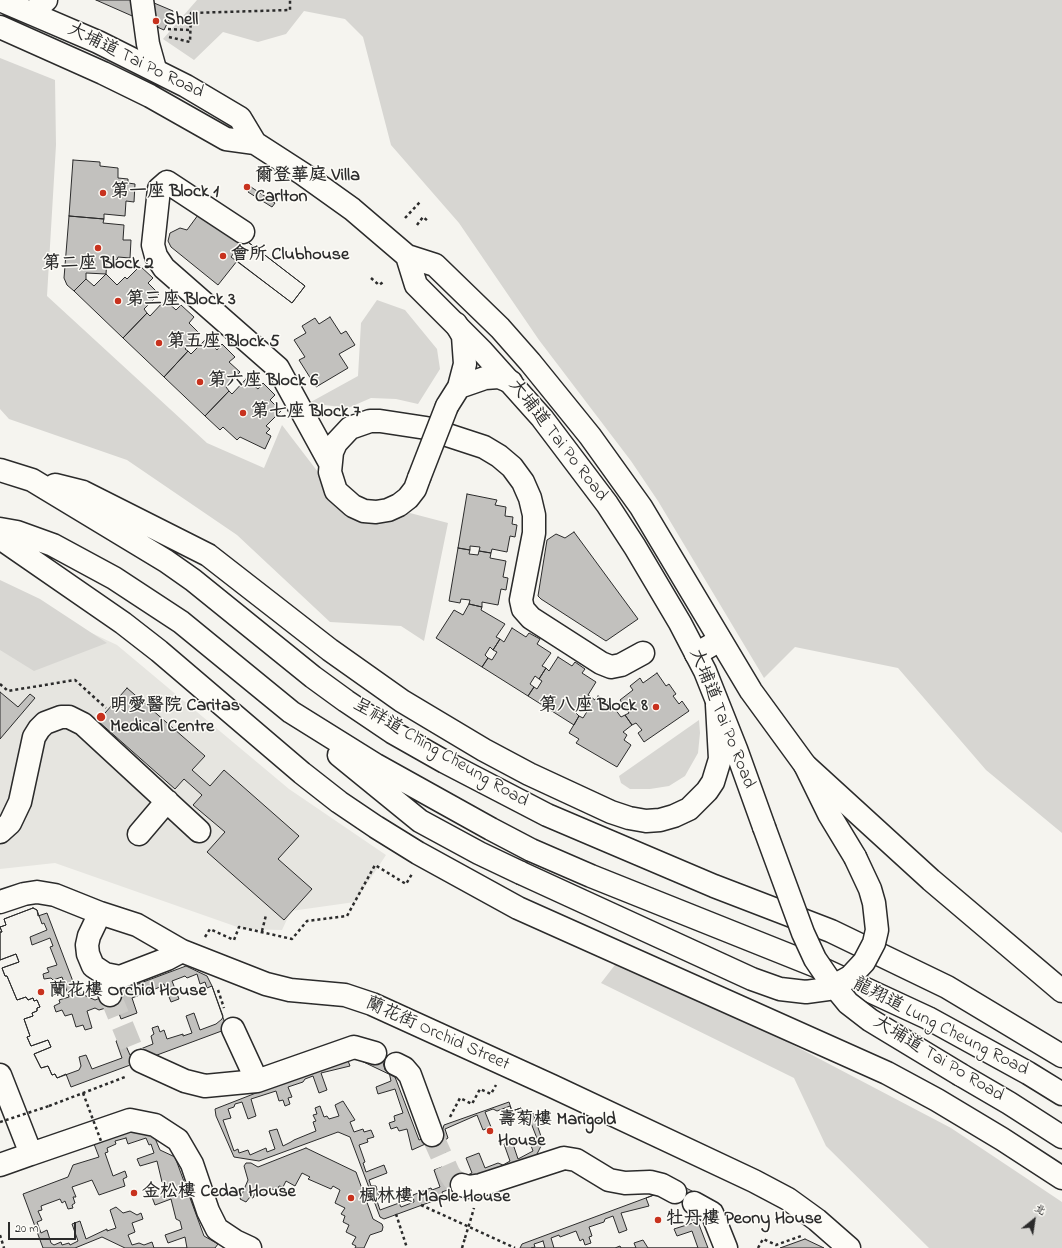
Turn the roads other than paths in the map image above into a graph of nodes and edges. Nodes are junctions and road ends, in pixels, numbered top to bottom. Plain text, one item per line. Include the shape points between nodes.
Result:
1 (0, 0) edge
2 (142, 0) edge
3 (39, 7) edge
4 (0, 27) edge
5 (155, 69) junction
6 (255, 143) junction
7 (243, 232) dead end
8 (407, 256) junction
9 (456, 324) junction
10 (511, 382) junction
11 (459, 387) junction
12 (330, 463) junction
13 (0, 470) edge
14 (32, 480) junction
15 (0, 529) edge
16 (0, 538) edge
17 (720, 640) junction
18 (644, 653) dead end
19 (696, 654) junction
20 (717, 705) junction
21 (291, 712) junction
22 (805, 765) junction
23 (167, 801) junction
24 (199, 831) dead end
25 (0, 832) edge
26 (139, 834) dead end
27 (0, 902) edge
28 (100, 913) junction
29 (831, 931) joint
30 (182, 951) junction
31 (105, 974) junction
32 (1062, 991) edge
33 (110, 995) tunnel mouth
34 (230, 1021) road end
35 (374, 1053) dead end
36 (1062, 1056) edge
37 (396, 1064) dead end
38 (135, 1069) tunnel mouth
39 (0, 1075) edge
40 (257, 1081) junction
41 (1062, 1094) edge
42 (432, 1135) tunnel mouth
43 (1062, 1137) edge
44 (31, 1154) junction
45 (0, 1166) edge
46 (1062, 1178) edge
47 (462, 1185) dead end
48 (675, 1192) dead end
49 (694, 1203) dead end
50 (250, 1248) edge
51 (726, 1248) edge
52 (849, 1248) edge

1 - 3 main road, 大埔道 Tai Po Road
2 - 5 main road via 148,44
3 - 5 main road, 大埔道 Tai Po Road
4 - 6 main road, 大埔道 Tai Po Road via 150,96 226,139
5 - 6 main road, 大埔道 Tai Po Road via 240,118
6 - 8 main road, 大埔道 Tai Po Road via 352,209
7 - 12 main road via 167,182 159,189 153,245 156,256 164,268 278,368
8 - 9 main road, 大埔道 Tai Po Road via 416,285
8 - 17 main road, 大埔道 Tai Po Road via 435,265 471,298 525,356 590,436 641,507
9 - 10 main road, 大埔道 Tai Po Road
9 - 11 main road via 463,336 465,350 465,364
10 - 11 main road via 499,377 484,378
10 - 19 main road, 大埔道 Tai Po Road via 542,418 607,504 659,586
11 - 12 main road, bridge via 447,406 415,489 399,505 376,512 364,511 353,506 343,498 332,482
12 - 18 main road via 336,443 342,435 350,428 370,421 426,428 484,447 499,456 512,467 523,482 534,515 534,533 521,600 523,609 531,618 611,667 621,665
13 - 14 main road, 呈祥道 Ching Cheung Road
14 - 20 main road via 83,492 208,555 330,650 402,702 522,770 628,818 646,821 674,816 689,809 707,791 713,782 720,759
14 - 29 main road, 呈祥道 Ching Cheung Road via 166,561 346,701 392,732 438,758 547,815 714,886
15 - 21 main road via 17,532 53,545 84,560 145,597 181,622
16 - 46 main road via 123,623 326,792 418,853 518,908 887,1073 937,1100
17 - 19 main road
17 - 22 main road, 大埔道 Tai Po Road via 771,721
19 - 20 main road, 大埔道 Tai Po Road
20 - 43 main road, 大埔道 Tai Po Road, bridge via 736,748 802,933 830,981 848,1003 870,1020 1009,1102
21 - 22 main road, bridge via 368,780 420,821 479,853 752,979 780,988 806,992 828,989 850,977 864,962 874,943 877,930 874,903 868,883
21 - 41 main road, 龍翔道 Lung Cheung Road via 410,784 531,850 816,966 928,1018
22 - 32 main road, 大埔道 Tai Po Road via 937,885
23 - 24 main road
23 - 25 main road via 83,724 69,717 61,717 45,722 39,729 31,746 20,802 10,823
23 - 26 main road
27 - 28 main road, 蘭花街 Orchid Street via 37,892 55,895
28 - 30 main road, 蘭花街 Orchid Street via 137,926
28 - 31 main road via 87,945 93,966
29 - 36 main road, 龍翔道 Lung Cheung Road via 947,987
30 - 31 main road via 120,977
30 - 52 main road, 蘭花街 Orchid Street via 266,984 290,990 345,995 372,1004 754,1181 788,1199
31 - 33 main road
34 - 40 main road
35 - 40 main road via 354,1047
37 - 42 main road via 410,1075
38 - 40 main road via 206,1086
39 - 44 main road
44 - 45 main road
44 - 50 main road via 130,1120 155,1125 178,1140 192,1164 217,1229
47 - 48 main road via 481,1185 564,1158 576,1160 609,1180 650,1182
49 - 51 main road via 712,1213

